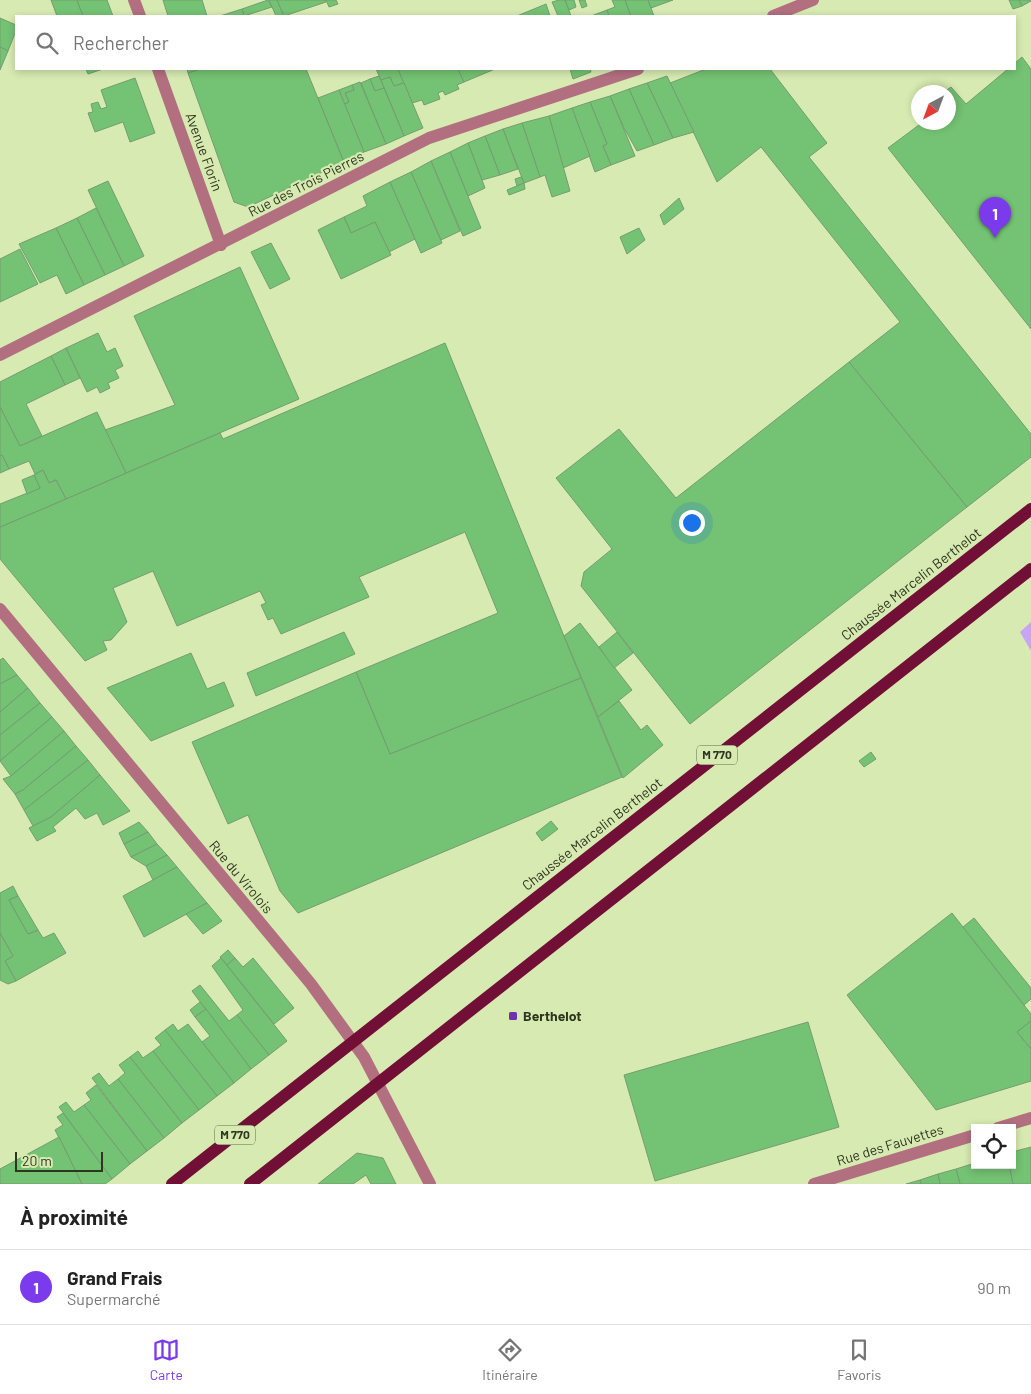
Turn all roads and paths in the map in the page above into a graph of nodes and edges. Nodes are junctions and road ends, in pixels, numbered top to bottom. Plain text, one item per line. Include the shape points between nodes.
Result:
1 (134, 0) edge
2 (813, 0) edge
3 (140, 15) edge
4 (776, 15) edge
5 (158, 70) edge
6 (635, 70) edge
7 (221, 245) junction
8 (0, 355) edge
9 (1031, 509) edge
10 (1031, 569) edge
11 (0, 609) edge
12 (353, 1040) junction
13 (379, 1083) junction
14 (1031, 1118) edge
15 (1011, 1124) edge
16 (971, 1136) edge
17 (172, 1184) edge
18 (250, 1184) edge
19 (430, 1184) edge
20 (814, 1184) edge

1 - 3 street
2 - 4 street
5 - 7 street, Avenue Florin
6 - 7 street, Rue des Trois Pierres via 429,138
7 - 8 street, Rue des Trois Pierres
9 - 12 main road, Chaussée Marcelin Berthelot / M 770
10 - 13 main road
11 - 12 street, Rue du Virolois via 311,984
12 - 13 street, Rue du Virolois
12 - 17 main road, Chaussée Marcelin Berthelot / M 770
13 - 18 main road
13 - 19 street, Rue du Virolois
14 - 15 street
16 - 20 street, Rue des Fauvettes

